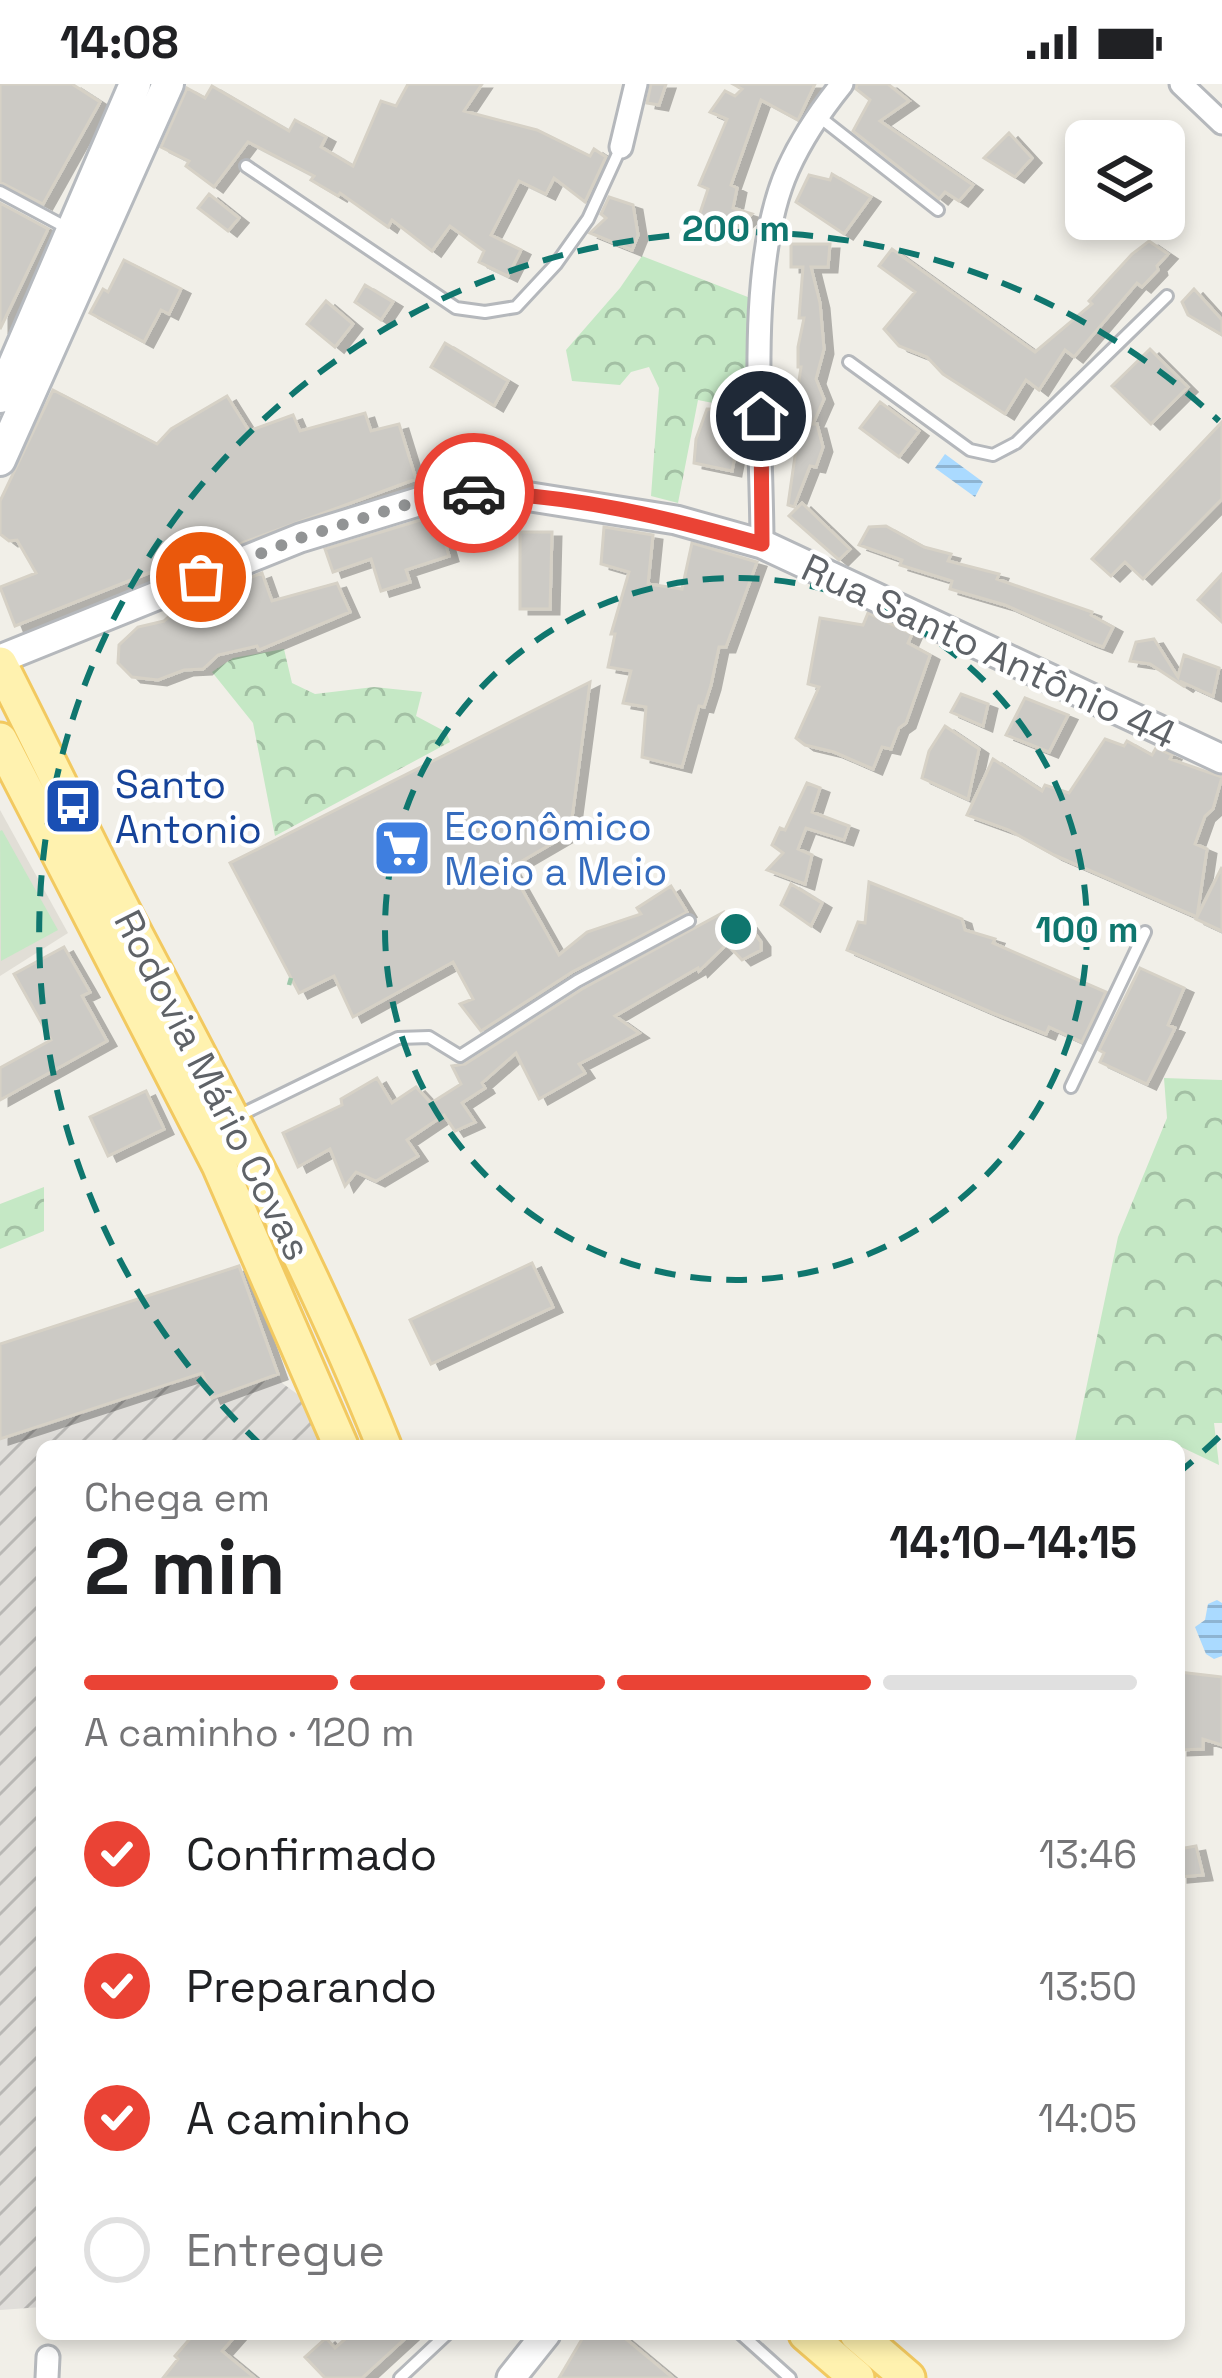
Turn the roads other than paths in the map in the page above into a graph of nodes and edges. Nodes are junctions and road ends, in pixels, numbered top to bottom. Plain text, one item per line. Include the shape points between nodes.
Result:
1 (135, 84) edge
2 (168, 84) edge
3 (636, 84) edge
4 (842, 84) edge
5 (1181, 84) edge
6 (817, 115) junction
7 (1222, 123) edge
8 (621, 147) joint
9 (246, 166) dead end
10 (0, 192) edge
11 (938, 210) dead end
12 (72, 231) junction
13 (1168, 296) dead end
14 (849, 362) dead end
15 (0, 397) edge
16 (0, 460) edge
17 (762, 544) junction
18 (0, 661) edge
19 (0, 740) edge
20 (1222, 759) edge
21 (689, 921) dead end
22 (1145, 932) dead end
23 (1071, 1087) dead end
24 (234, 1118) junction
25 (348, 1356) junction
26 (312, 1372) junction
27 (339, 1440) edge
28 (382, 1440) edge
29 (441, 2340) edge
30 (541, 2340) edge
31 (748, 2340) edge
32 (813, 2340) edge
33 (863, 2340) edge
34 (400, 2378) edge
35 (512, 2378) edge
36 (790, 2378) edge
37 (857, 2378) edge
38 (908, 2378) edge

1 - 12 main road
2 - 16 main road
3 - 8 street
4 - 6 street
5 - 7 street
6 - 11 lane
6 - 17 street via 788,169 764,275
8 - 9 lane via 588,219 556,264 516,307 485,312 456,308
10 - 12 lane
12 - 15 main road
13 - 14 lane via 1016,443 993,455 970,450
17 - 18 street, Rua Santo Antônio 44 via 625,510 464,493 300,538
17 - 20 street, Rua Santo Antônio 44
18 - 24 main road, Rodovia Mário Covas
19 - 26 main road, Rodovia Mário Covas via 219,1165
21 - 24 lane via 460,1055 429,1036 398,1038
22 - 23 lane
24 - 25 main road, Rodovia Mário Covas
25 - 26 lane
25 - 28 main road, Rodovia Mário Covas
26 - 27 main road, Rodovia Mário Covas
29 - 34 lane
30 - 35 street
31 - 36 lane
32 - 37 main road
33 - 38 main road

